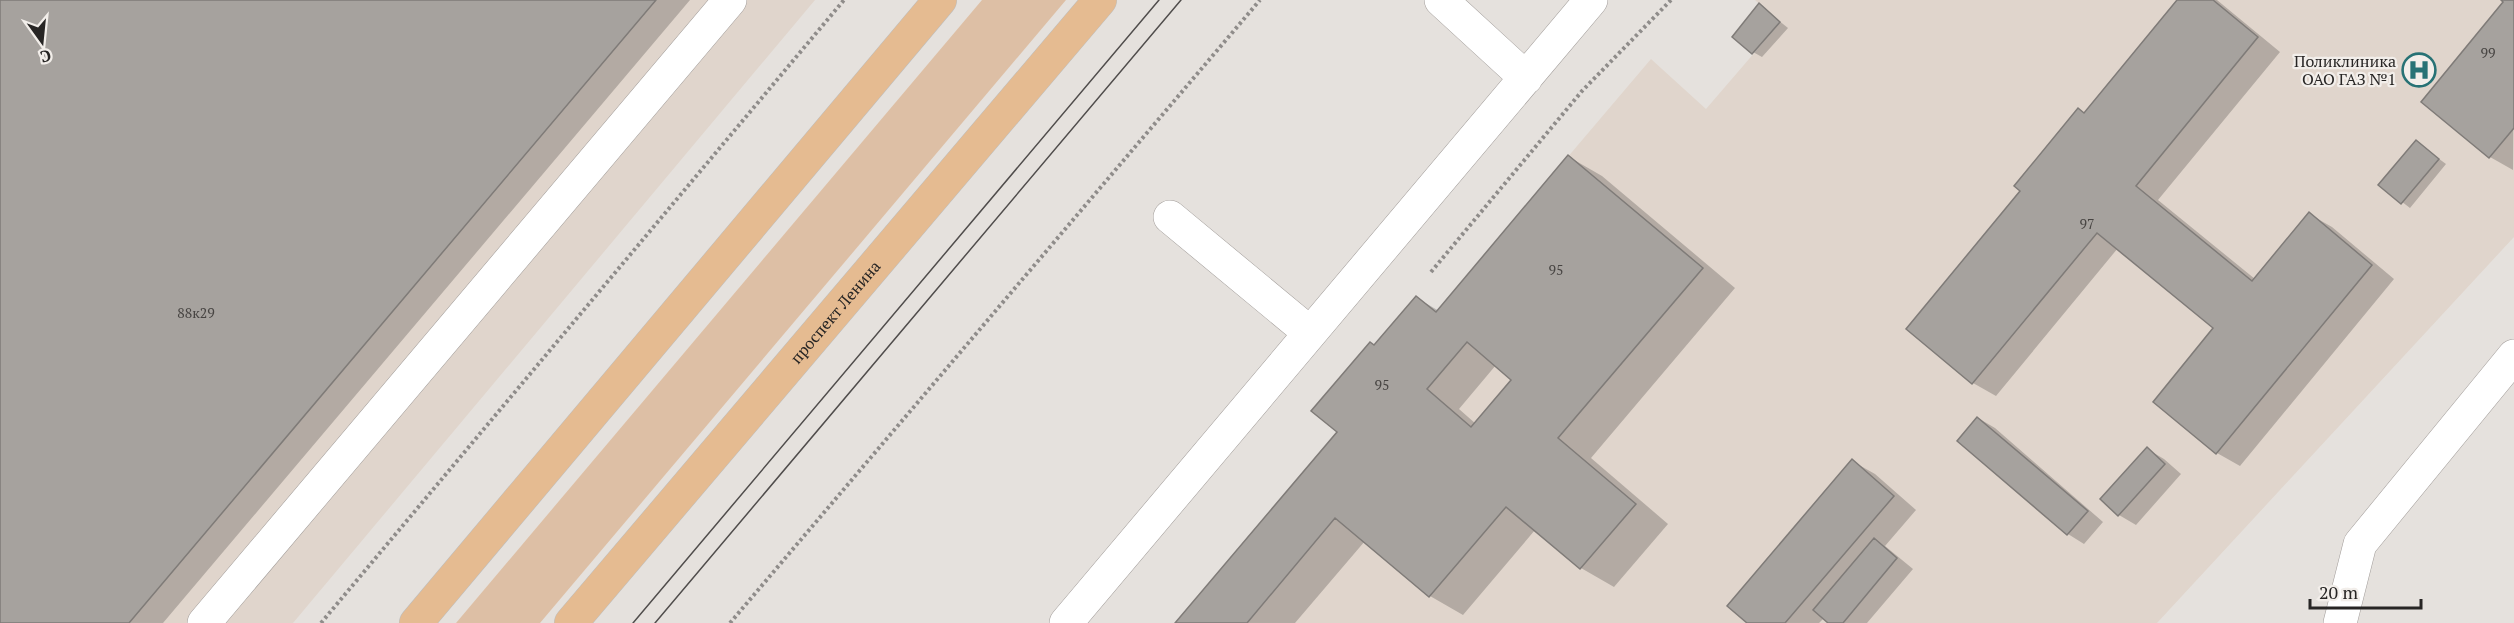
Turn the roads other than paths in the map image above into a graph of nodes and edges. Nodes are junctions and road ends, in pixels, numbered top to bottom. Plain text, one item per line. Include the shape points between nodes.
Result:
1 (730, 0) edge
2 (940, 0) edge
3 (1100, 0) edge
4 (1442, 0) edge
5 (1591, 0) edge
6 (1526, 78) junction
7 (1170, 217) dead end
8 (1310, 333) junction
9 (2514, 356) edge
10 (573, 622) edge
11 (204, 623) edge
12 (416, 623) edge
13 (1066, 623) edge
14 (2340, 623) edge

1 - 11 lane
2 - 12 main road
3 - 10 main road, проспект Ленина
4 - 6 lane
5 - 6 lane
6 - 8 lane
7 - 8 lane
8 - 13 lane
9 - 14 lane via 2360,544

